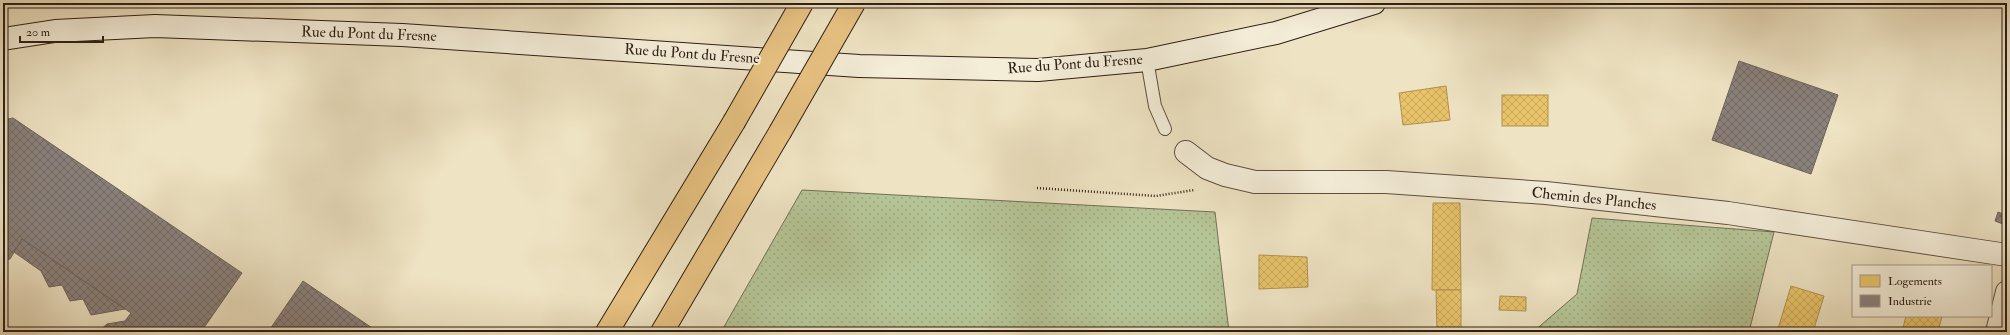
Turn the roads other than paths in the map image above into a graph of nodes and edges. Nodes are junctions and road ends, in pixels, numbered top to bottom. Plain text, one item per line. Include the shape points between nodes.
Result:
1 (802, 3) edge
2 (854, 3) edge
3 (1374, 3) edge
4 (3, 39) edge
5 (1147, 60) junction
6 (1165, 129) dead end
7 (1186, 152) dead end
8 (2007, 255) edge
9 (2007, 292) edge
10 (607, 332) edge
11 (662, 332) edge
12 (1997, 332) edge

1 - 10 highway, bridge via 734,122
2 - 11 highway, bridge
3 - 5 main road, Rue du Pont du Fresne via 1276,33
4 - 5 main road, Rue du Pont du Fresne via 55,31 155,26 402,34 920,68 1038,70
5 - 6 lane via 1155,106
7 - 8 main road, Chemin des Planches via 1207,168 1256,182 1386,182 1546,193 1728,214
9 - 12 main road

